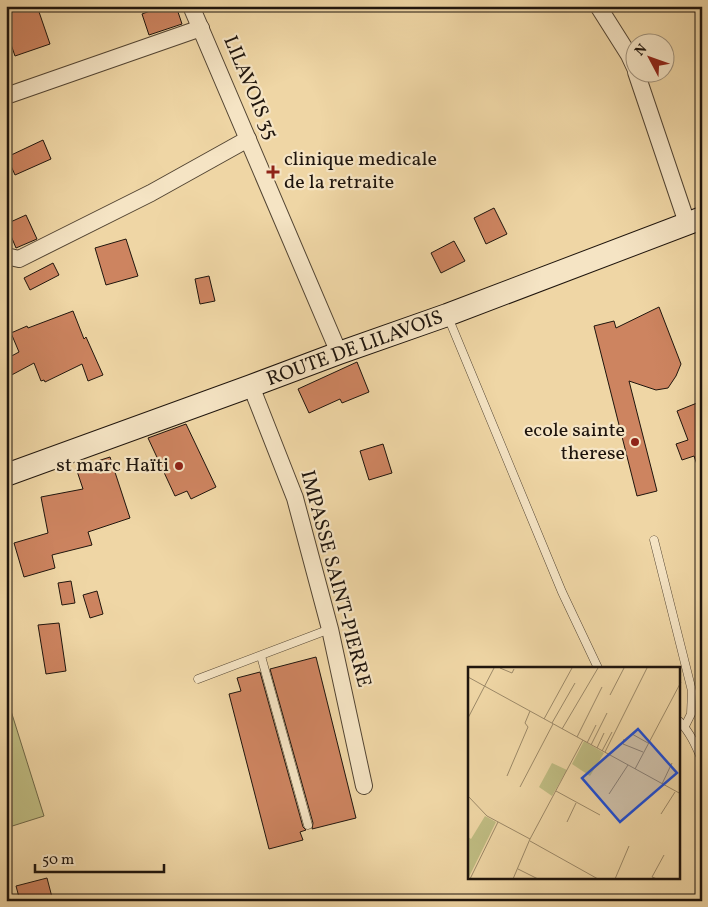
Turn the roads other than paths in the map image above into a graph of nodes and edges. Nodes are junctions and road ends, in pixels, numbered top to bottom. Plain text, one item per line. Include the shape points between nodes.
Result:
1 (192, 6) edge
2 (598, 6) edge
3 (201, 28) junction
4 (626, 50) edge
5 (640, 82) edge
6 (6, 96) edge
7 (248, 139) junction
8 (695, 220) edge
9 (6, 256) edge
10 (448, 315) junction
11 (339, 353) junction
12 (251, 386) junction
13 (6, 475) edge
14 (654, 540) dead end
15 (330, 629) junction
16 (261, 656) junction
17 (598, 667) edge
18 (198, 679) dead end
19 (682, 724) edge
20 (702, 760) edge
21 (364, 786) dead end
22 (308, 825) dead end

1 - 3 street, LILAVOIS 35
2 - 4 street
3 - 6 street
3 - 7 street, LILAVOIS 35
5 - 8 street
7 - 9 street via 151,193 19,259
7 - 11 street, LILAVOIS 35
8 - 10 main road, ROUTE DE LILAVOIS
10 - 11 main road, ROUTE DE LILAVOIS
10 - 17 lane via 559,583
11 - 12 main road, ROUTE DE LILAVOIS
12 - 13 main road, ROUTE DE LILAVOIS
12 - 15 street, IMPASSE SAINT-PIERRE via 295,498
14 - 19 lane via 692,691 690,714
15 - 16 lane
15 - 21 street, IMPASSE SAINT-PIERRE
16 - 18 lane
16 - 22 lane
19 - 20 lane via 696,744

